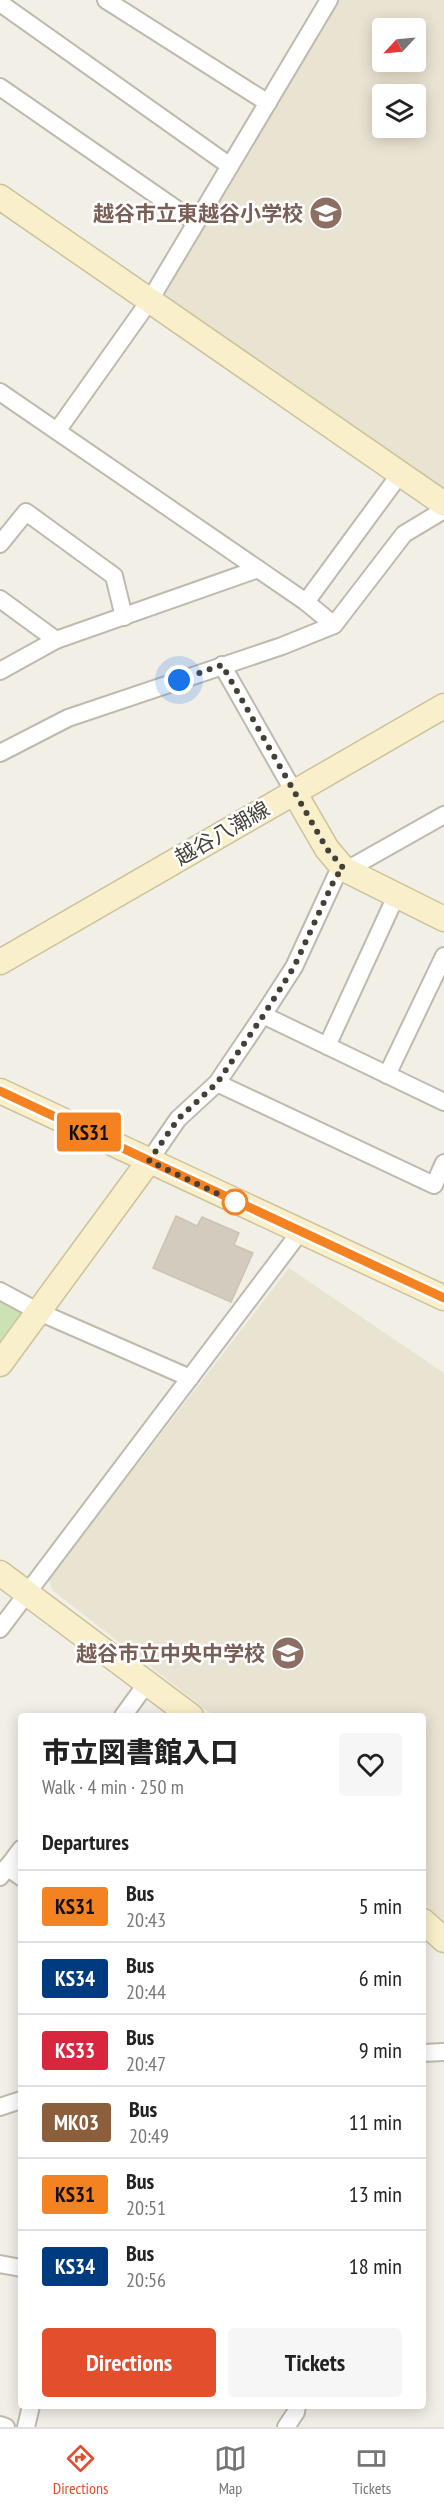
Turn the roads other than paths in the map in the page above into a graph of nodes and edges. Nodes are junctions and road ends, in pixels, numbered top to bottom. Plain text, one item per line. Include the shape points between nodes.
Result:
1 (106, 0) edge
2 (329, 0) edge
3 (0, 3) edge
4 (0, 87) edge
5 (268, 103) junction
6 (230, 166) junction
7 (0, 197) edge
8 (195, 222) junction
9 (150, 300) junction
10 (0, 392) edge
11 (57, 431) junction
12 (400, 474) junction
13 (444, 504) edge
14 (444, 510) edge
15 (0, 543) edge
16 (258, 569) junction
17 (0, 599) edge
18 (306, 602) junction
19 (124, 617) junction
20 (334, 626) junction
21 (56, 640) junction
22 (222, 665) junction
23 (0, 671) edge
24 (444, 706) edge
25 (0, 753) edge
26 (294, 792) junction
27 (444, 815) edge
28 (344, 869) junction
29 (396, 896) junction
30 (442, 916) edge
31 (444, 956) edge
32 (0, 962) edge
33 (263, 1016) junction
34 (327, 1046) junction
35 (387, 1075) junction
36 (217, 1083) junction
37 (0, 1091) edge
38 (442, 1096) edge
39 (149, 1161) junction
40 (444, 1163) edge
41 (300, 1232) junction
42 (0, 1291) edge
43 (444, 1298) edge
44 (39, 1311) junction
45 (0, 1364) edge
46 (190, 1378) junction
47 (0, 1573) edge
48 (27, 1594) junction
49 (0, 1629) edge
50 (147, 1683) junction
51 (125, 1713) edge
52 (187, 1713) edge
53 (18, 1853) edge
54 (4, 1872) edge
55 (426, 1924) edge
56 (444, 1940) edge
57 (444, 2052) edge
58 (426, 2053) edge
59 (18, 2101) edge
60 (0, 2107) edge
61 (0, 2264) edge
62 (18, 2267) edge
63 (30, 2409) edge
64 (297, 2409) edge
65 (0, 2426) edge
66 (6, 2427) edge
67 (26, 2427) edge
68 (286, 2427) edge

1 - 5 street
2 - 5 street
3 - 6 street
4 - 8 street
5 - 6 street
6 - 8 street
7 - 9 street
8 - 9 street
9 - 11 street
9 - 12 street
10 - 11 street
11 - 16 street
12 - 13 street
12 - 18 street
14 - 20 street via 404,534
15 - 19 street via 26,512 114,576
16 - 18 street
16 - 19 street
17 - 21 street
18 - 20 street
19 - 21 street
20 - 22 street
21 - 23 street
22 - 25 street via 68,718
22 - 26 street
24 - 26 street, 越谷八潮線
26 - 28 street via 327,849
26 - 32 street, 越谷八潮線
27 - 28 street
28 - 29 street
28 - 33 street via 336,876 294,967
29 - 30 street
29 - 34 street
31 - 35 street
33 - 34 street
33 - 36 street
34 - 35 street
35 - 38 street
36 - 39 street via 178,1119
36 - 40 street via 434,1185
37 - 39 street
39 - 41 street
39 - 44 street
41 - 43 street
41 - 46 street
42 - 44 street
44 - 45 street
44 - 46 street
46 - 48 street
47 - 48 street
48 - 49 street
48 - 50 street
50 - 51 street
50 - 52 street
53 - 54 street
55 - 56 street
57 - 58 street
59 - 60 street
61 - 62 street
63 - 67 street
64 - 68 street
65 - 66 street

